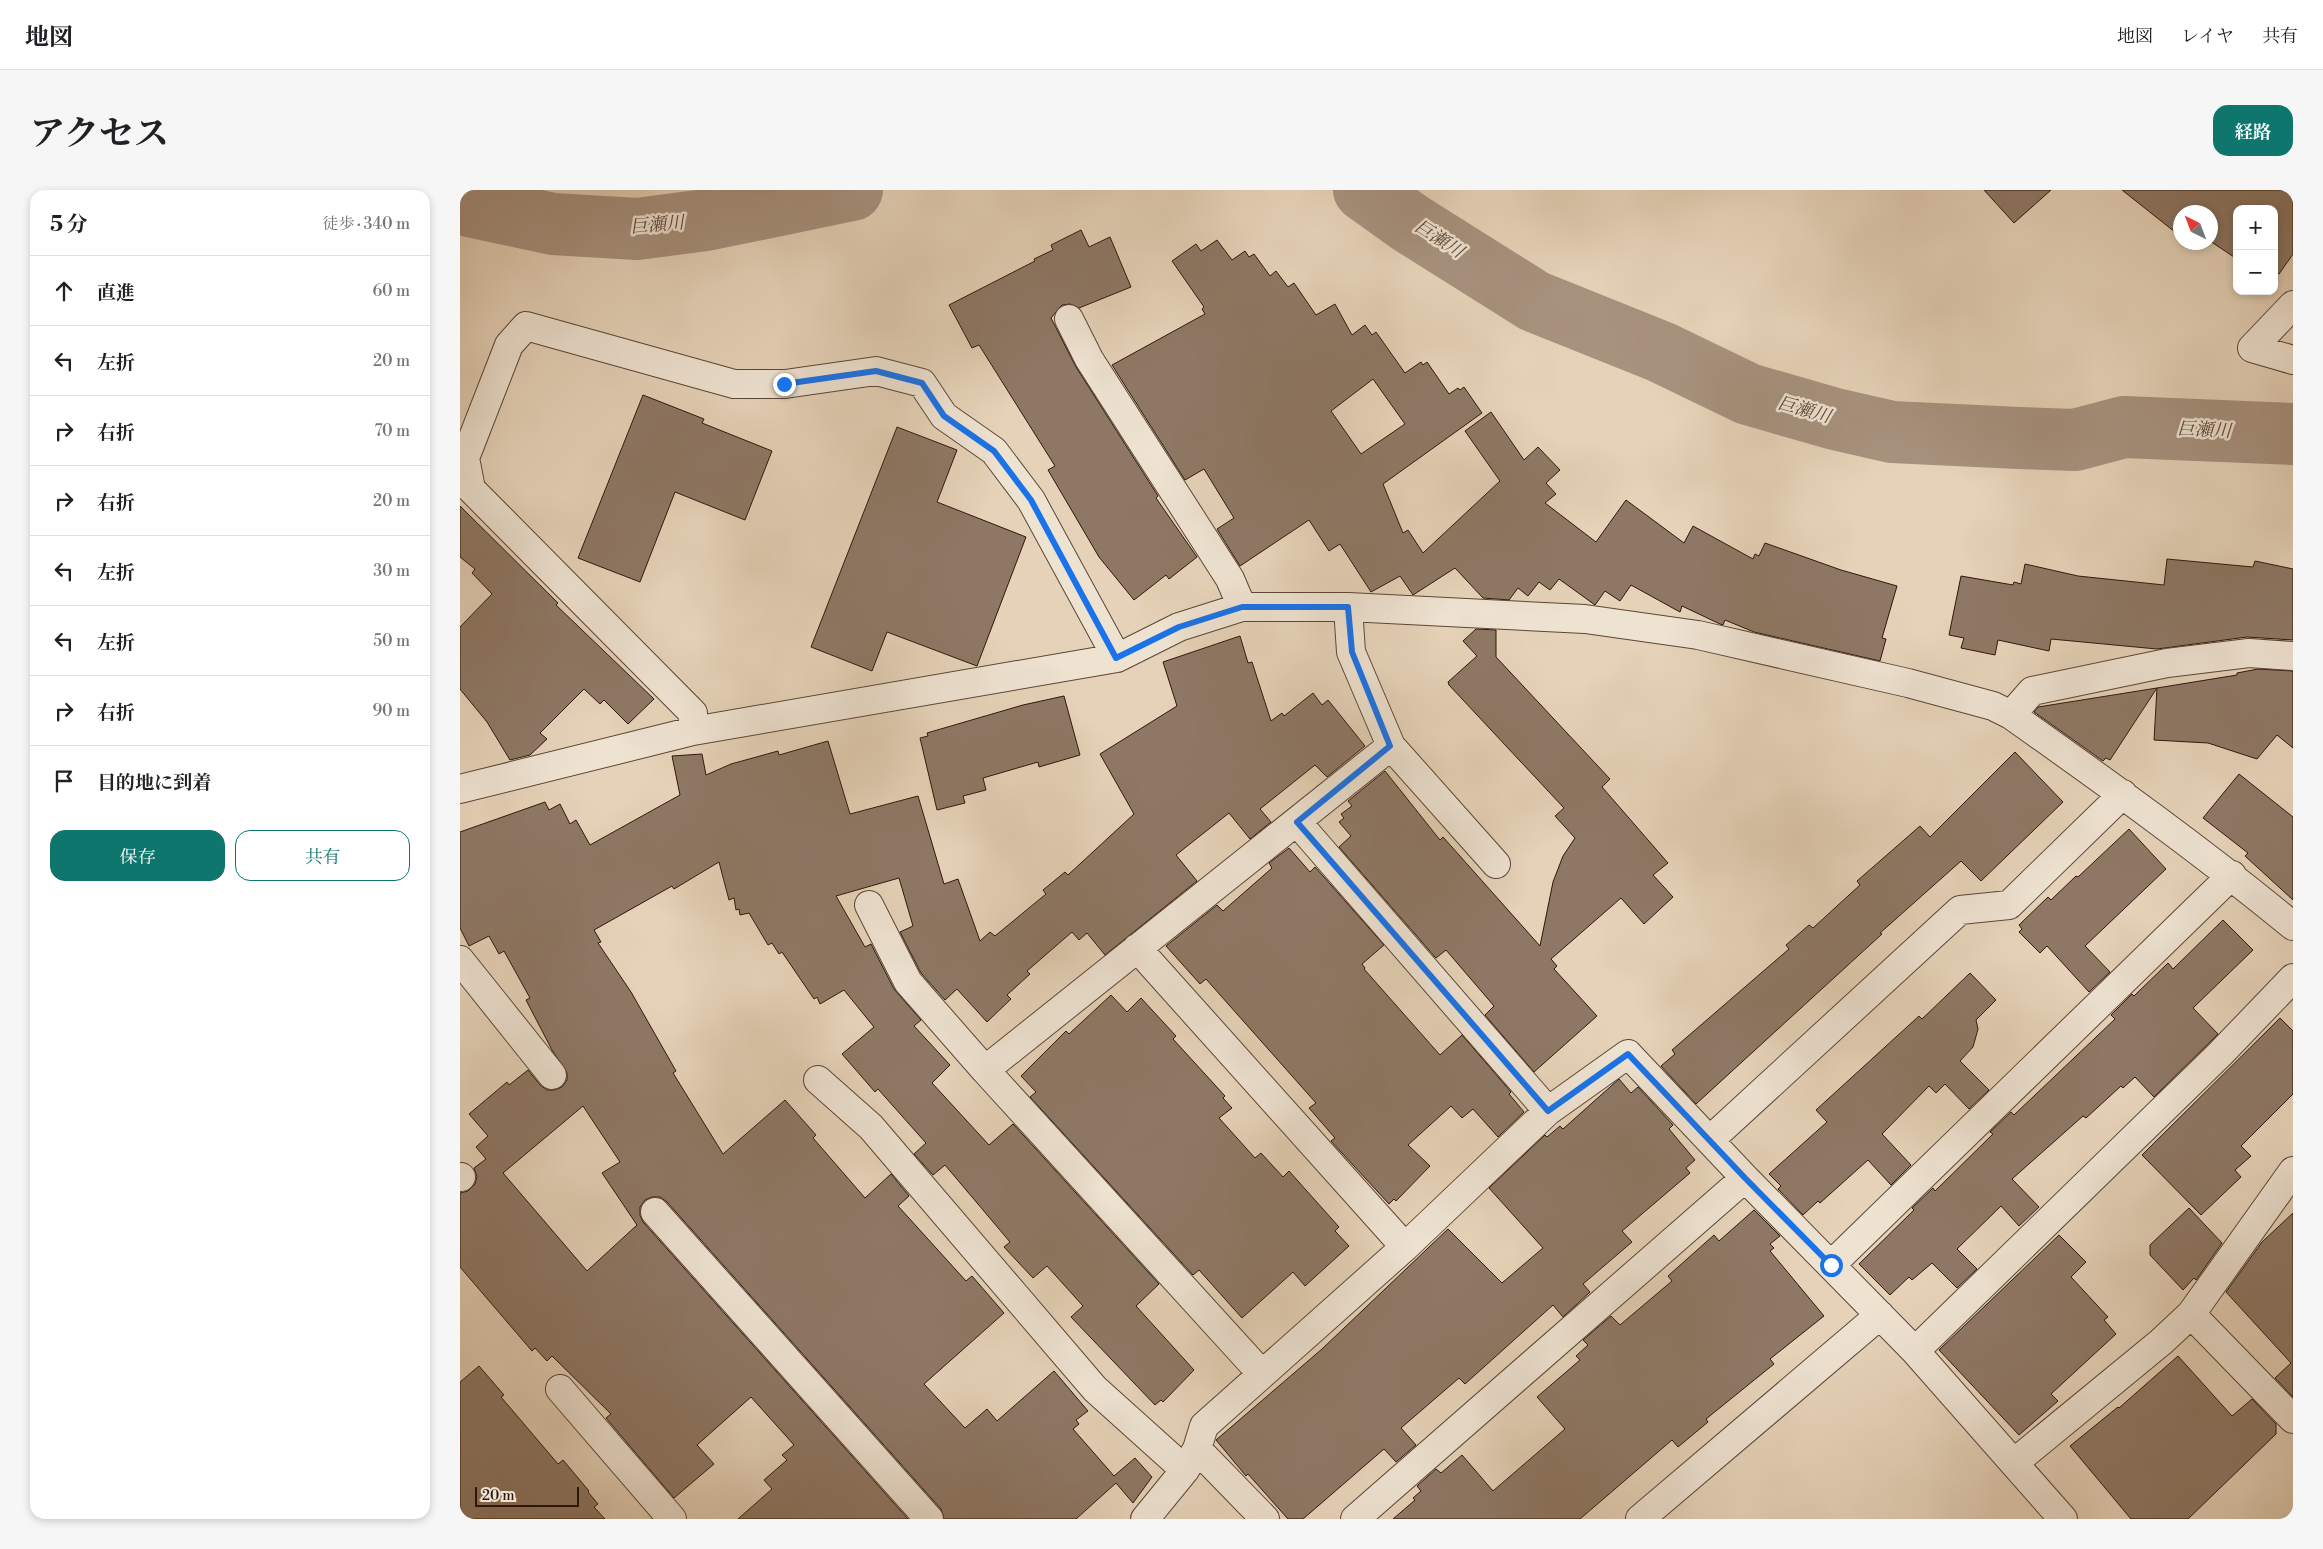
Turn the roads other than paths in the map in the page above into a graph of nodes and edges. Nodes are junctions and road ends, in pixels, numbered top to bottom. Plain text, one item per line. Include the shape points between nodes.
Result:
1 (2293, 305) edge
2 (1069, 319) dead end
3 (2293, 360) edge
4 (1242, 607) junction
5 (1348, 607) junction
6 (2293, 656) edge
7 (1116, 658) junction
8 (2011, 715) junction
9 (693, 731) junction
10 (1390, 746) junction
11 (460, 789) edge
12 (2123, 794) junction
13 (1297, 822) junction
14 (1496, 864) dead end
15 (2232, 875) junction
16 (869, 905) dead end
17 (2293, 926) edge
18 (1137, 948) junction
19 (460, 960) edge
20 (2293, 978) edge
21 (984, 1070) junction
22 (552, 1075) dead end
23 (818, 1080) dead end
24 (1548, 1111) junction
25 (1711, 1140) junction
26 (2293, 1171) edge
27 (1745, 1178) junction
28 (654, 1212) dead end
29 (1405, 1247) junction
30 (1831, 1265) junction
31 (2191, 1314) junction
32 (1880, 1315) junction
33 (1915, 1352) junction
34 (1262, 1374) junction
35 (560, 1389) dead end
36 (2293, 1419) edge
37 (1191, 1460) junction
38 (2015, 1462) junction
39 (672, 1519) edge
40 (929, 1519) edge
41 (1145, 1519) edge
42 (1265, 1519) edge
43 (1355, 1519) edge
44 (1640, 1519) edge
45 (2063, 1519) edge

1 - 3 street via 2252,348
2 - 4 street via 1089,359 1230,579
4 - 5 street
4 - 7 street via 1179,627
5 - 8 street via 1585,618 1698,635 1908,683 1993,706
5 - 10 street via 1352,652
6 - 8 street via 2249,653 2167,663 2051,687 2032,691
7 - 9 street
7 - 9 street via 1031,500 994,451 944,416 922,383 876,371 784,384 734,384 526,326 509,345 465,458 470,488 693,713
8 - 12 street
9 - 11 street
10 - 13 street
10 - 14 street
12 - 15 street
12 - 25 street via 2008,904 1960,910
13 - 18 street
13 - 24 street
15 - 17 street
15 - 30 street
16 - 21 street via 908,982
18 - 21 street
18 - 29 street
19 - 22 street
20 - 33 street via 2220,1054
21 - 34 street
23 - 37 street via 871,1127 1095,1389
24 - 25 street via 1628,1054
24 - 29 street
25 - 27 street
26 - 31 street
27 - 30 street
27 - 43 street
28 - 40 street
29 - 34 street
30 - 32 street
31 - 36 street
31 - 38 street
32 - 33 street
32 - 44 street
33 - 38 street
34 - 37 street via 1204,1426
35 - 39 street
37 - 41 street
37 - 42 street
38 - 45 street

